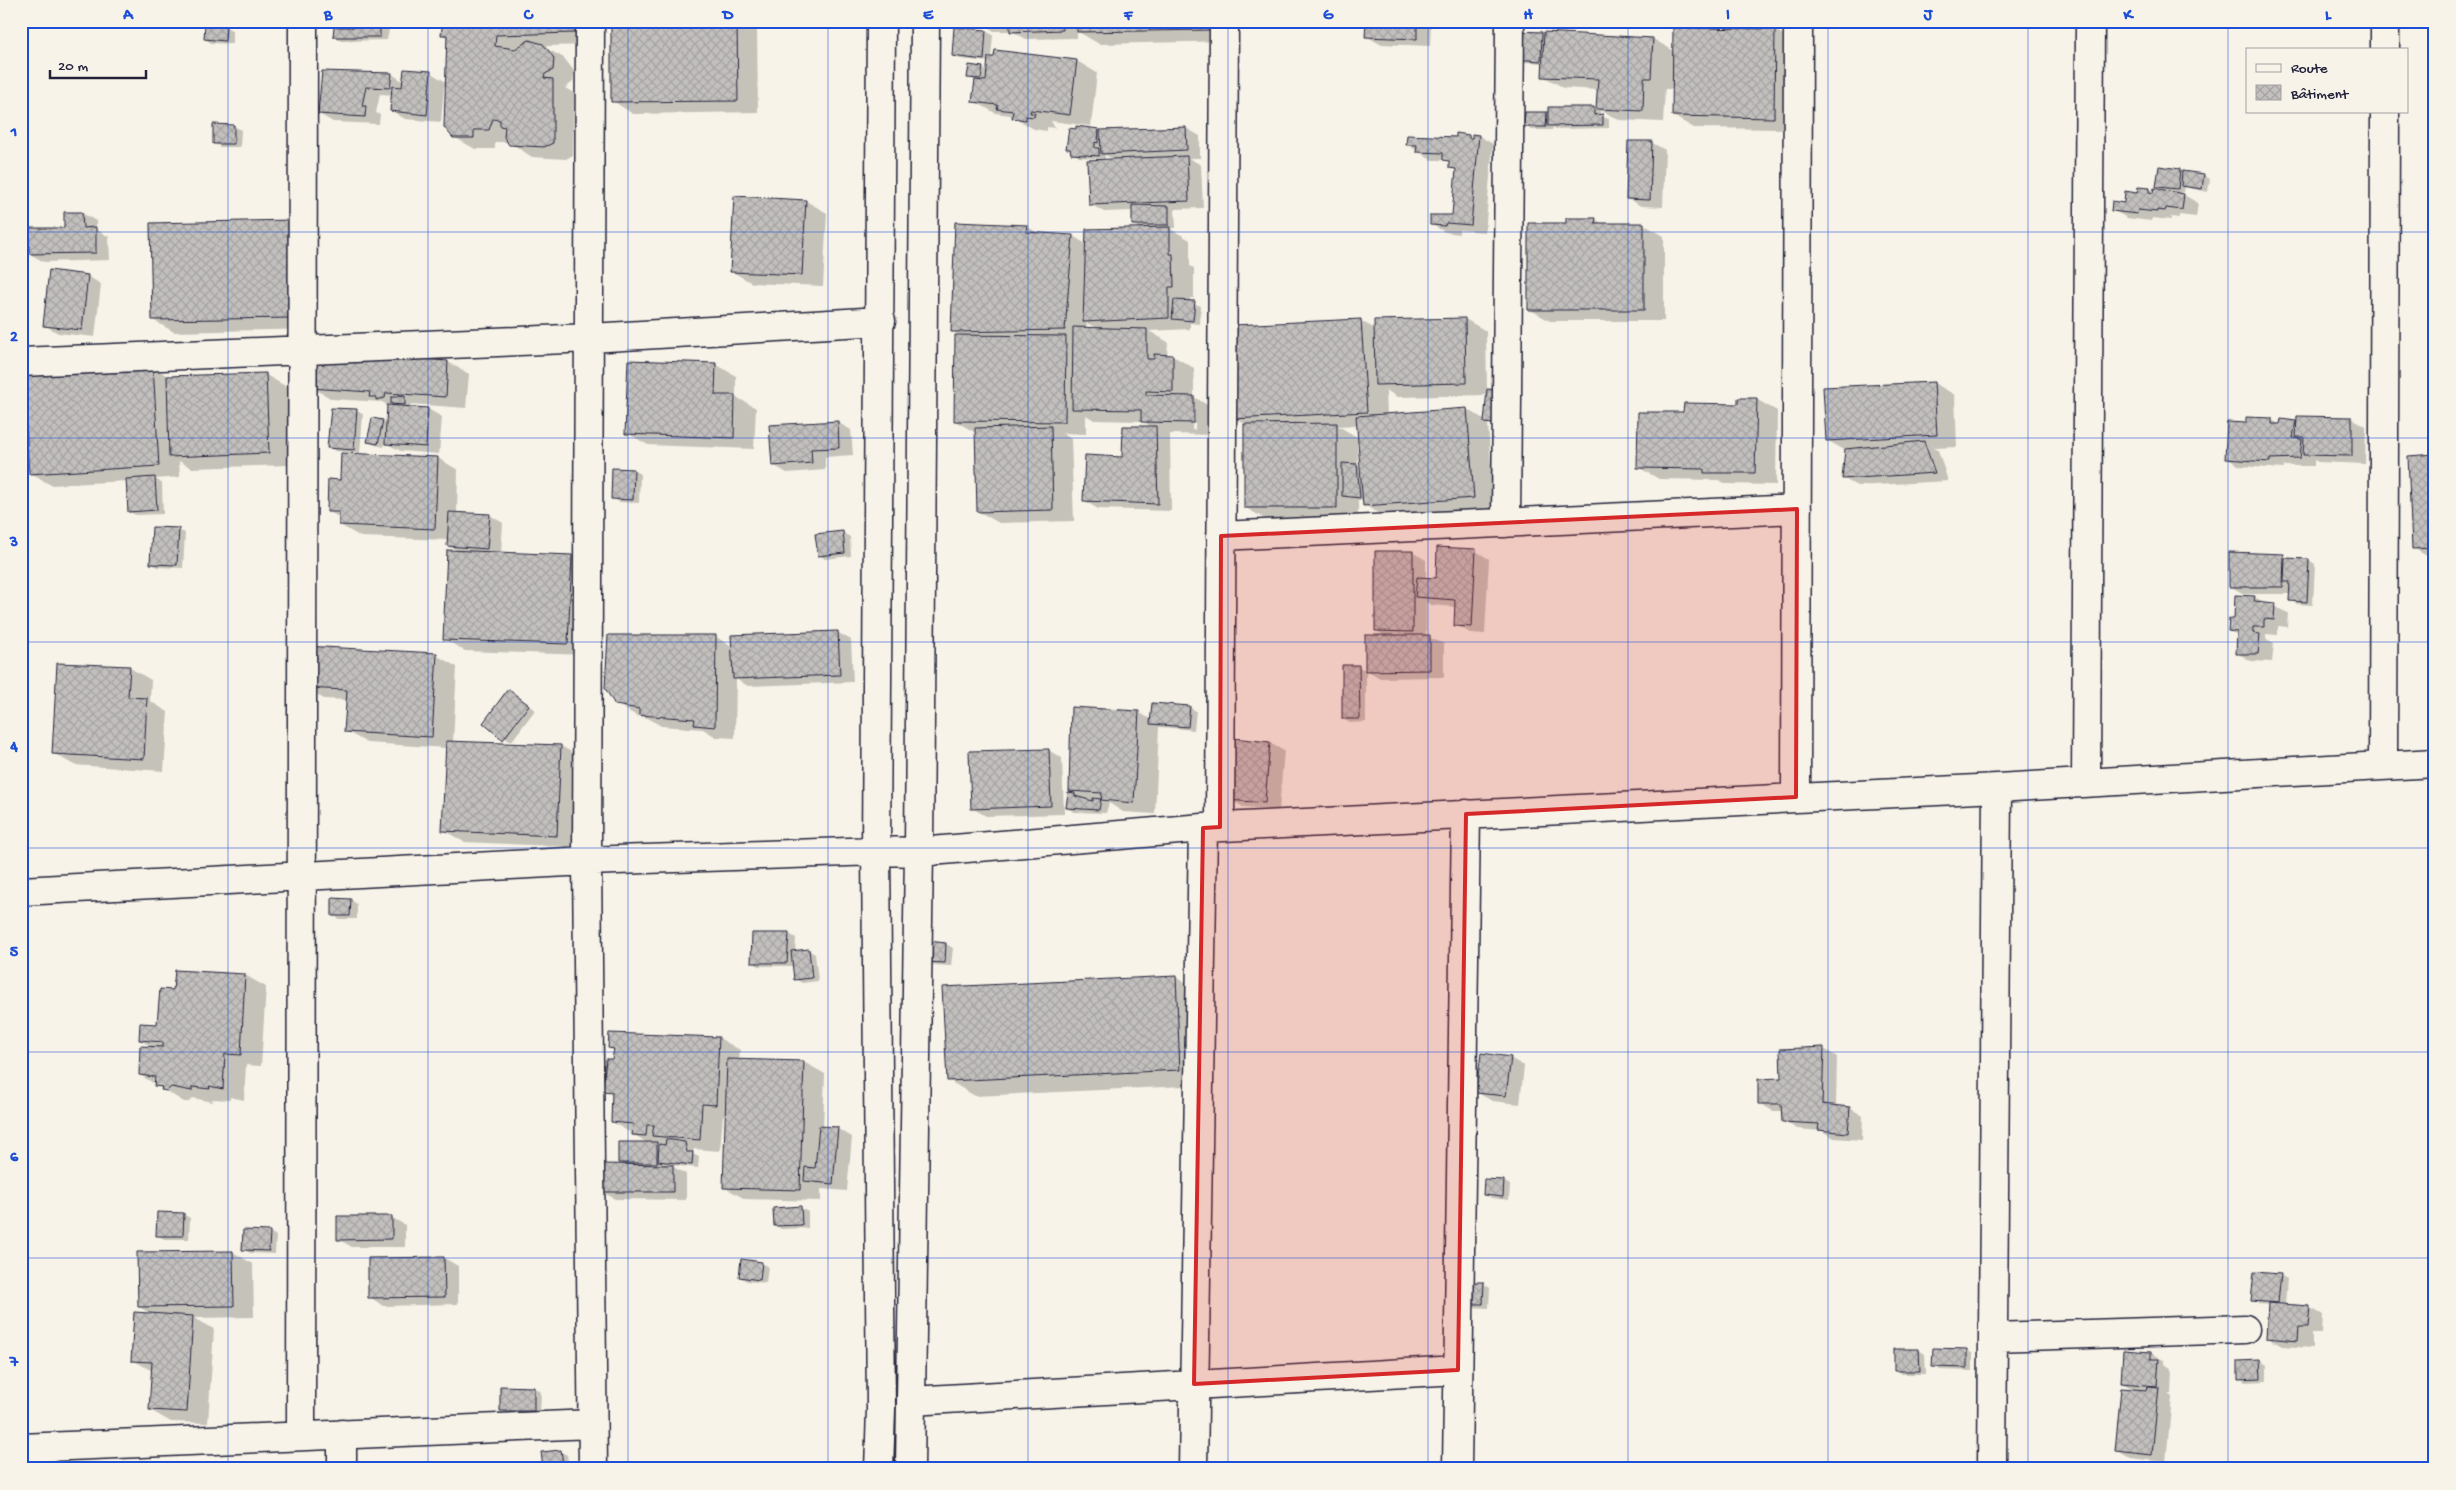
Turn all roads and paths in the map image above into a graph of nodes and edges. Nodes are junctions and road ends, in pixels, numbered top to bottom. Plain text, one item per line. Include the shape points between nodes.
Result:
1 (303, 21) edge
2 (590, 21) edge
3 (1224, 21) edge
4 (1510, 21) edge
5 (1798, 21) edge
6 (2090, 21) edge
7 (2385, 21) edge
8 (925, 30) edge
9 (881, 32) edge
10 (2385, 48) edge
11 (2385, 112) edge
12 (881, 321) junction
13 (590, 338) junction
14 (302, 350) junction
15 (21, 362) edge
16 (1797, 509) junction
17 (1506, 522) junction
18 (1221, 536) junction
19 (2435, 763) edge
20 (2383, 765) junction
21 (2086, 782) junction
22 (1997, 788) junction
23 (1796, 797) junction
24 (1466, 814) junction
25 (1211, 828) junction
26 (876, 851) junction
27 (919, 852) junction
28 (587, 861) junction
29 (302, 877) junction
30 (21, 891) edge
31 (2245, 1328) dead end
32 (1993, 1337) junction
33 (1458, 1370) junction
34 (1194, 1384) junction
35 (911, 1401) junction
36 (592, 1424) junction
37 (342, 1434) junction
38 (301, 1436) junction
39 (21, 1448) edge
40 (86, 1457) edge
41 (342, 1469) edge
42 (593, 1469) edge
43 (879, 1469) edge
44 (910, 1469) edge
45 (1192, 1469) edge
46 (1457, 1469) edge
47 (1992, 1469) edge

1 - 14 street
2 - 13 street
3 - 18 street
4 - 17 street
5 - 16 street
6 - 21 street
7 - 10 street
8 - 9 street
8 - 27 street
9 - 12 street
11 - 20 street
12 - 13 street
12 - 26 street
13 - 14 street
13 - 28 street
14 - 15 street
14 - 29 street
16 - 17 street
16 - 23 street
17 - 18 street
18 - 25 street
19 - 20 street
20 - 21 street
21 - 22 street
22 - 23 street
22 - 32 street
23 - 24 street
24 - 25 street
24 - 33 street
25 - 27 street
25 - 34 street
26 - 27 street
26 - 28 street
26 - 43 street
27 - 35 street
28 - 29 street
28 - 36 street
29 - 30 street
29 - 38 street
31 - 32 street
32 - 47 street
33 - 34 street
33 - 46 street
34 - 35 street
34 - 45 street
35 - 44 street
36 - 37 street
36 - 42 street
37 - 38 street
37 - 41 street
38 - 40 street
39 - 40 street

